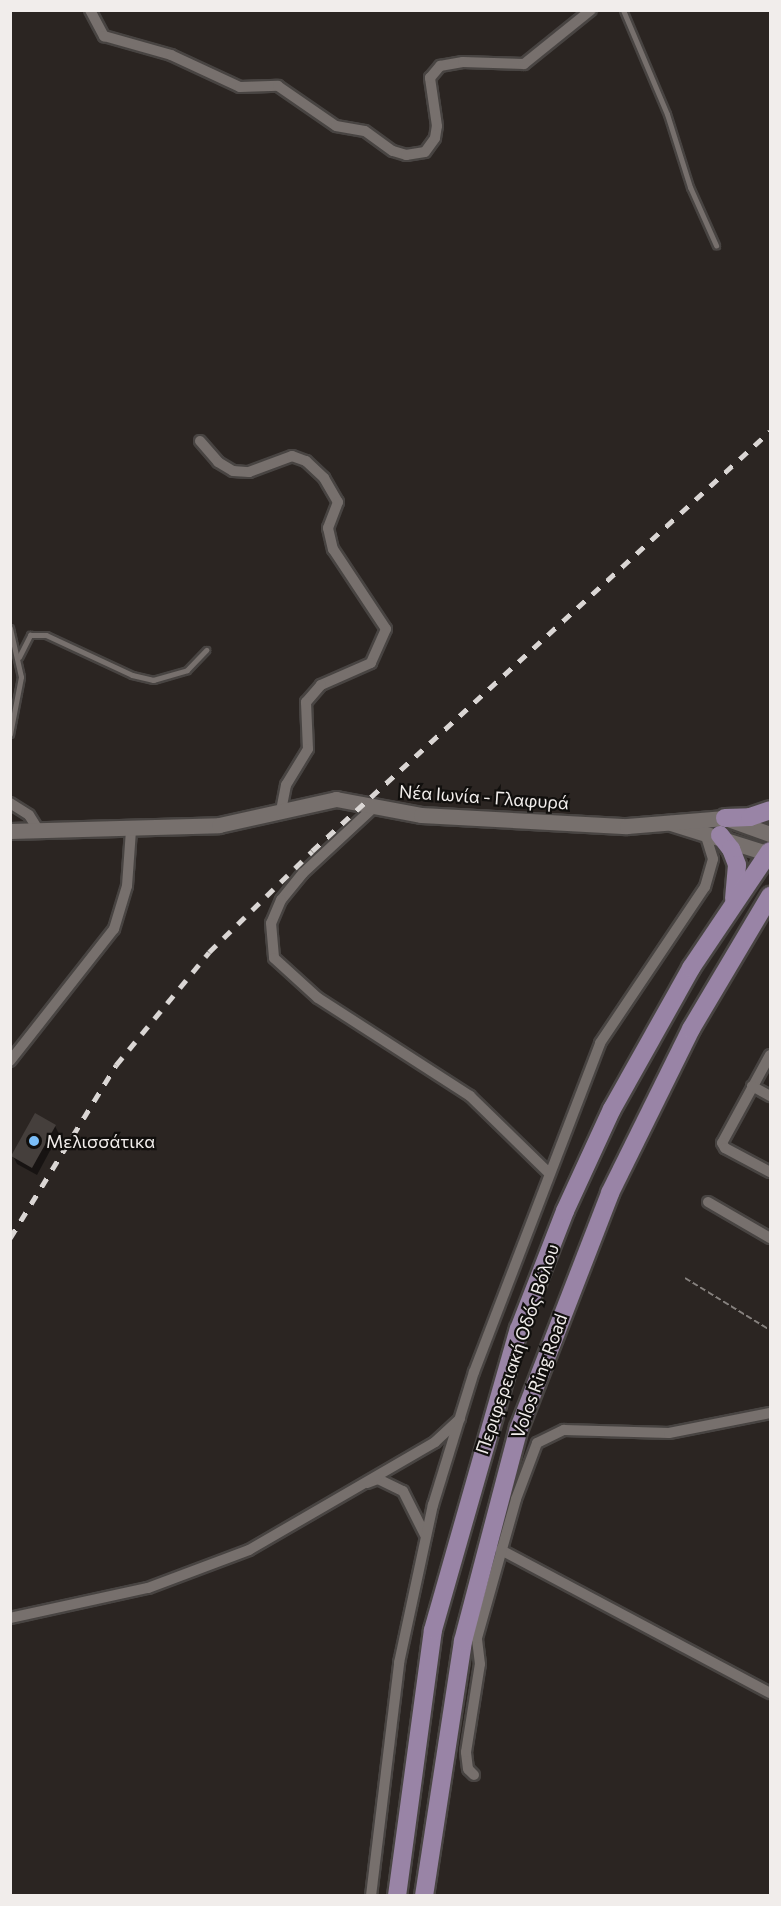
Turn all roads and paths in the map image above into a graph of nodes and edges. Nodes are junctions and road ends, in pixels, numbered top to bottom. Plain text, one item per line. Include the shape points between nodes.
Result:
1 (90, 10) edge
2 (591, 10) edge
3 (622, 10) edge
4 (716, 245) dead end
5 (200, 441) dead end
6 (10, 628) edge
7 (206, 650) dead end
8 (19, 657) junction
9 (10, 734) edge
10 (10, 803) edge
11 (373, 808) junction
12 (771, 810) edge
13 (281, 811) junction
14 (671, 823) junction
15 (716, 829) junction
16 (131, 830) junction
17 (10, 831) edge
18 (39, 831) junction
19 (771, 834) edge
20 (770, 853) edge
21 (771, 896) edge
22 (732, 907) junction
23 (771, 918) edge
24 (730, 962) junction
25 (771, 1055) edge
26 (10, 1061) edge
27 (752, 1086) junction
28 (771, 1096) edge
29 (548, 1172) junction
30 (771, 1172) edge
31 (708, 1202) dead end
32 (771, 1238) edge
33 (685, 1278) dead end
34 (771, 1329) edge
35 (771, 1413) edge
36 (461, 1418) junction
37 (350, 1488) junction
38 (425, 1535) junction
39 (501, 1550) junction
40 (10, 1618) edge
41 (771, 1693) edge
42 (474, 1775) dead end
43 (371, 1896) edge
44 (397, 1896) edge
45 (424, 1896) edge

1 - 2 street via 104,36 171,55 240,87 278,86 336,126 365,131 393,151 406,155 426,152 435,138 430,78 440,66 463,62 524,64
3 - 4 lane via 668,114 690,188
5 - 13 street via 218,462 233,471 249,472 292,456 306,461 324,478 338,502 328,528 333,549 386,629 371,663 321,685 306,702 308,749 286,785
6 - 8 lane
7 - 8 lane via 187,670 153,680 132,675 46,634 30,635
8 - 9 lane via 21,677
10 - 18 street via 29,815
11 - 13 main road, Νέα Ιωνία - Γλαφυρά via 336,799
11 - 14 main road, Νέα Ιωνία - Γλαφυρά via 430,816 618,825
11 - 29 street via 303,873 280,900 271,923 274,958 323,1002 470,1096
12 - 15 main road
13 - 16 main road, Νέα Ιωνία - Γλαφυρά via 219,825
14 - 15 main road, Νέα Ιωνία - Γλαφυρά
14 - 15 main road, Νέα Ιωνία - Γλαφυρά
15 - 19 main road, Νέα Ιωνία - Γλαφυρά
15 - 20 main road, Νέα Ιωνία - Γλαφυρά
15 - 22 main road via 738,866
15 - 29 street via 705,887 655,966 606,1031
16 - 18 main road, Νέα Ιωνία - Γλαφυρά
16 - 26 street via 127,886 114,929
17 - 18 main road, Νέα Ιωνία - Γλαφυρά
20 - 22 main road, Περιφερειακή Οδός Βόλου
21 - 24 main road, Volos Ring Road
22 - 44 main road, Περιφερειακή Οδός Βόλου via 691,968 612,1109 564,1211 519,1329 433,1630
23 - 24 main road
24 - 45 main road, Volos Ring Road via 691,1029 610,1193 519,1428 463,1641
25 - 27 street
27 - 28 street
27 - 30 street via 722,1138 725,1148
29 - 36 street
31 - 32 street
33 - 34 path
35 - 39 street via 696,1431 569,1430 547,1435 530,1453
36 - 37 street via 435,1442
36 - 38 street
37 - 38 street via 378,1479 391,1483 412,1503
37 - 40 street via 291,1527 197,1573 92,1602
38 - 43 street via 386,1744
39 - 41 street
39 - 42 street via 477,1638 480,1664 466,1752 468,1769

